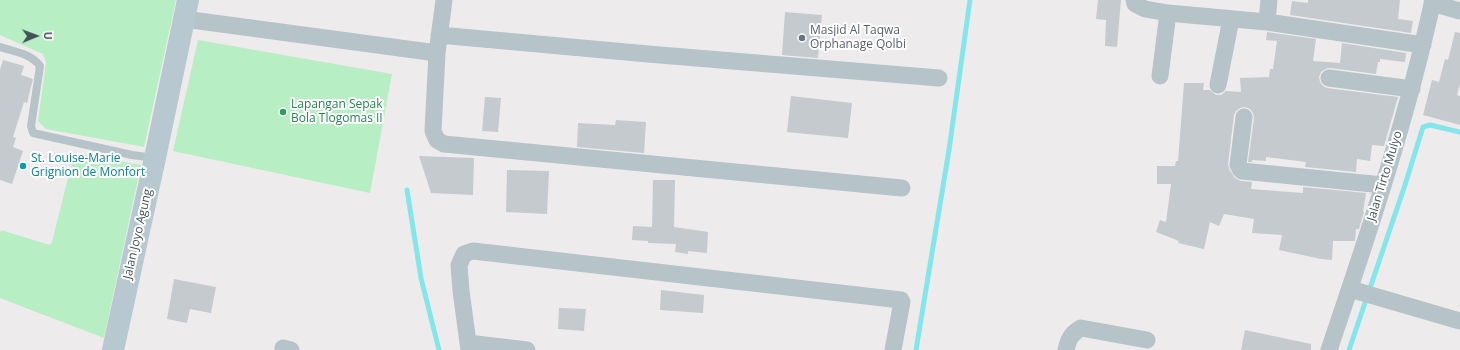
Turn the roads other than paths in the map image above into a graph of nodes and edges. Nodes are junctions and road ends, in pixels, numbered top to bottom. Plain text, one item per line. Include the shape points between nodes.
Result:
1 (444, 0) edge
2 (1134, 0) edge
3 (1269, 0) edge
4 (1433, 2) edge
5 (186, 9) edge
6 (1460, 10) edge
7 (1168, 13) junction
8 (1230, 19) junction
9 (1267, 22) junction
10 (439, 35) junction
11 (1423, 45) junction
12 (0, 47) edge
13 (437, 53) junction
14 (1160, 76) dead end
15 (939, 78) dead end
16 (1329, 78) dead end
17 (1218, 84) dead end
18 (1412, 89) junction
19 (1244, 117) dead end
20 (155, 158) junction
21 (1383, 185) junction
22 (902, 188) dead end
23 (1362, 292) junction
24 (1460, 321) edge
25 (1147, 340) dead end
26 (468, 347) edge
27 (112, 350) edge
28 (527, 350) edge
29 (893, 350) edge
30 (1066, 350) edge
31 (1329, 350) edge

1 - 10 street
2 - 7 street via 1135,4 1145,10
3 - 9 street
4 - 6 street
4 - 11 street, Jalan Tirto Mulyo
5 - 13 street
5 - 20 main road, Jalan Joyo Agung
7 - 8 street
7 - 14 street
8 - 9 street
8 - 17 street
9 - 11 street
10 - 13 street
10 - 15 street
11 - 18 street, Jalan Tirto Mulyo
12 - 20 lane via 27,55 40,66 31,126 34,133
13 - 22 street via 433,132 436,140 444,144
16 - 18 street
18 - 21 street, Jalan Tirto Mulyo
19 - 21 street via 1238,165 1242,171
20 - 27 main road, Jalan Joyo Agung
21 - 23 street, Jalan Tirto Mulyo
23 - 24 street
23 - 31 street, Jalan Tirto Mulyo
25 - 30 street via 1081,328 1073,332
26 - 28 street
26 - 29 street via 460,291 460,265 464,254 473,251 901,300

